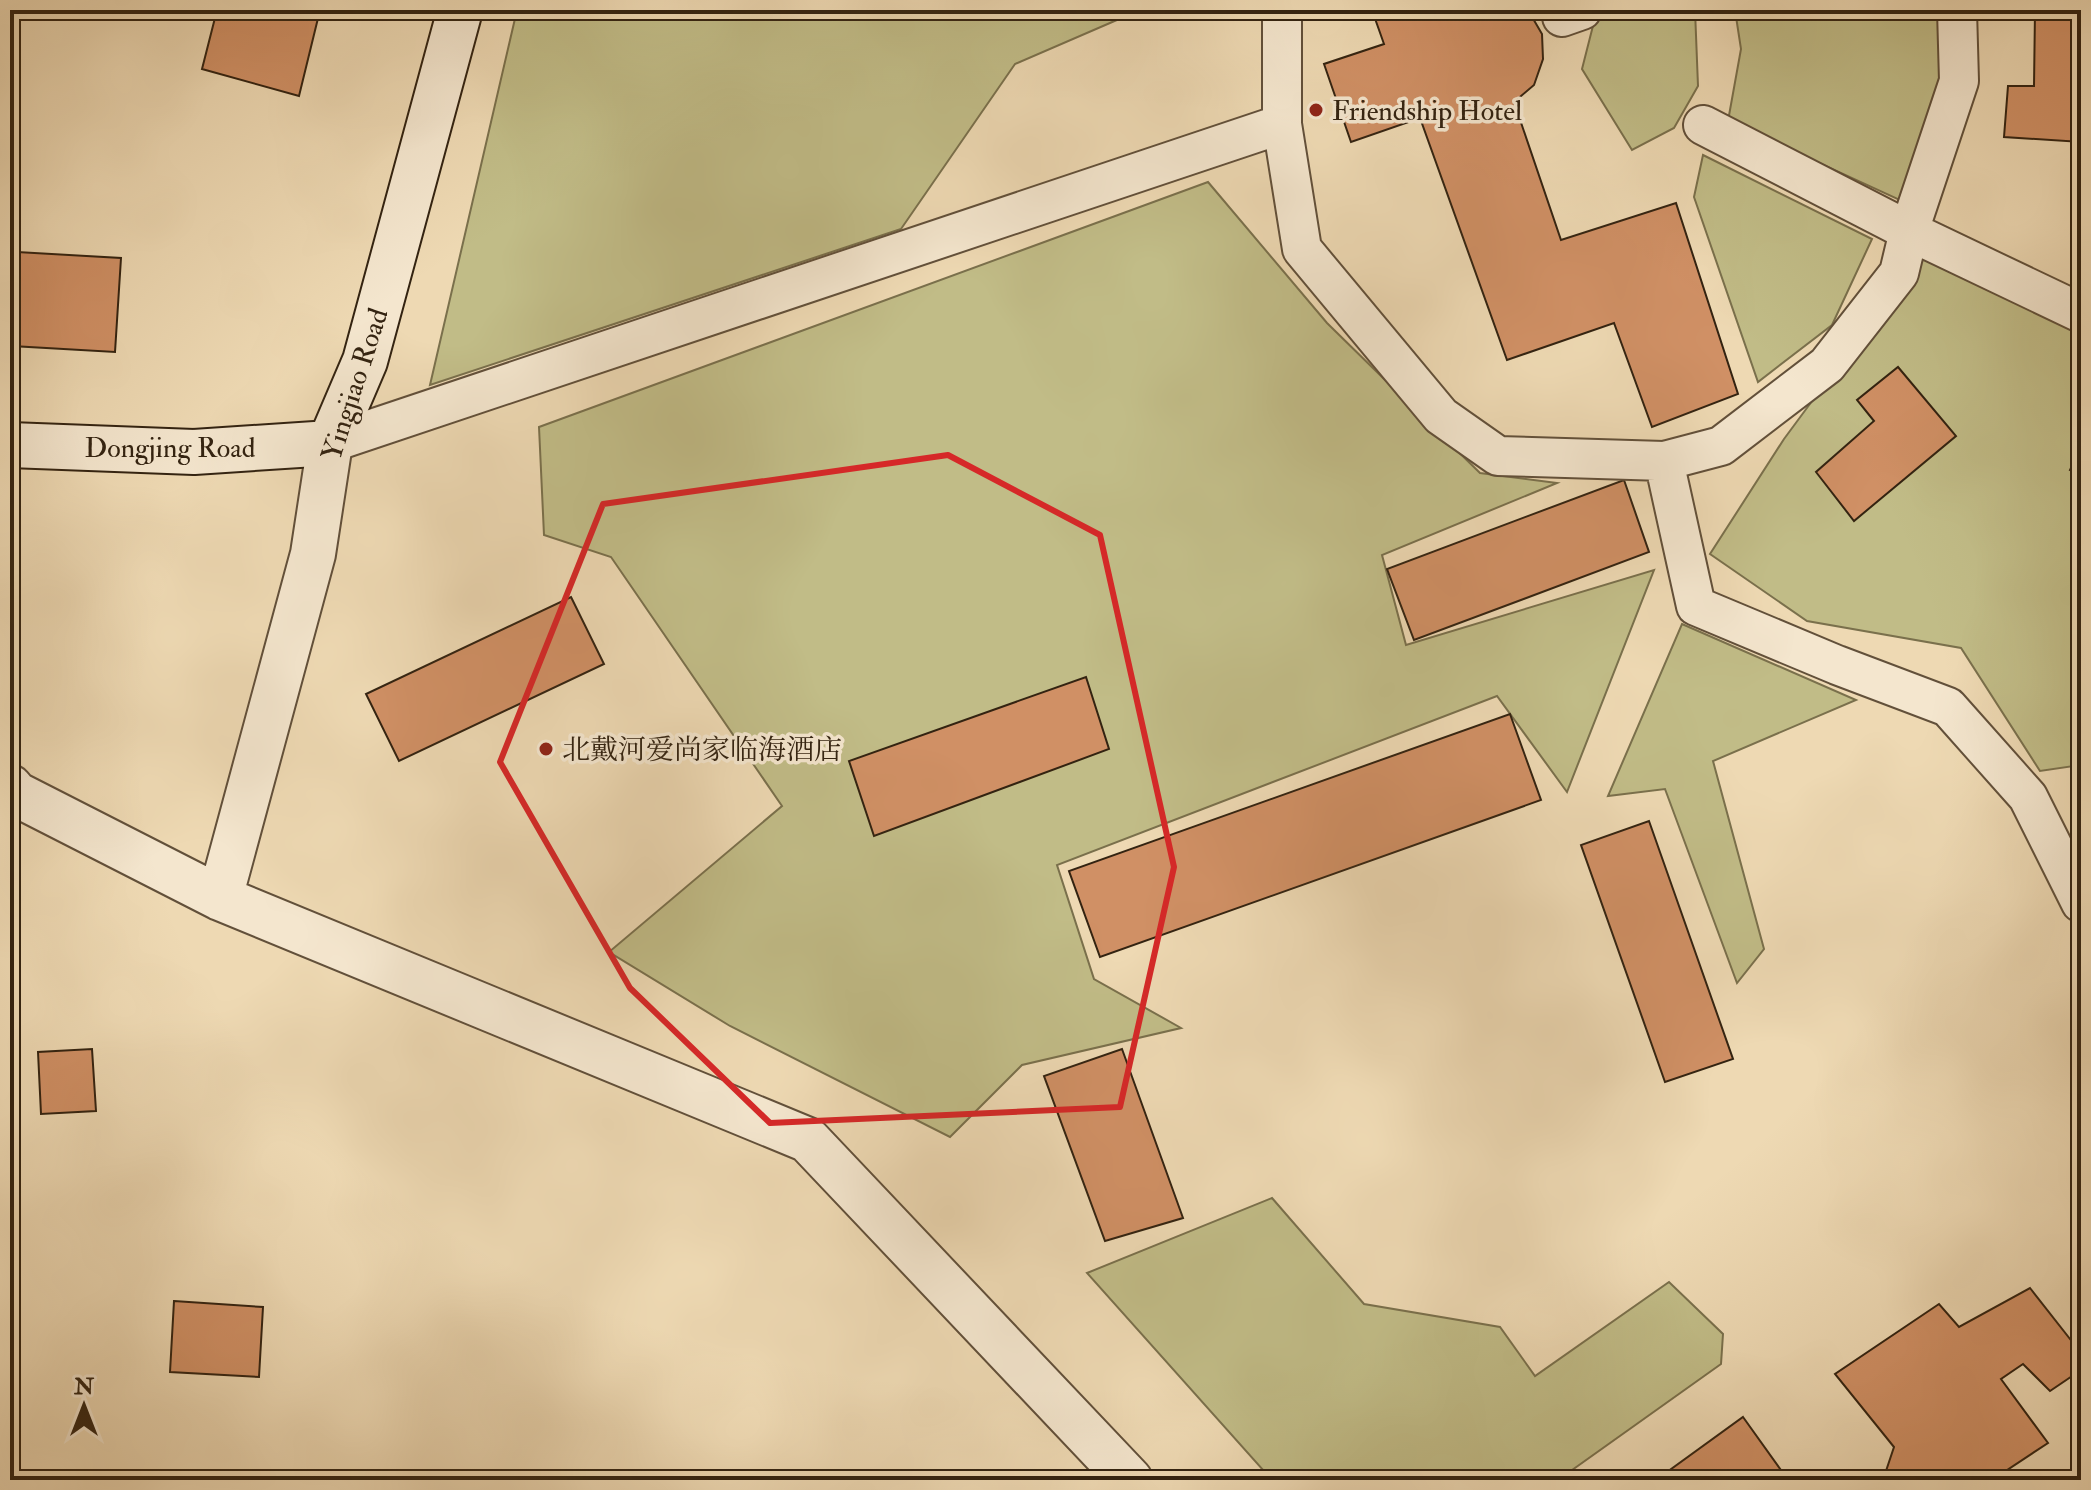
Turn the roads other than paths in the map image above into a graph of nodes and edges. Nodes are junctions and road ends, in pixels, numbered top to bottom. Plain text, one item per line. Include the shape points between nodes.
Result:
1 (460, 10) edge
2 (1282, 10) edge
3 (1957, 10) edge
4 (1282, 124) junction
5 (1703, 125) dead end
6 (1909, 231) junction
7 (2081, 313) edge
8 (330, 443) junction
9 (10, 445) edge
10 (1664, 461) junction
11 (10, 787) edge
12 (220, 898) junction
13 (2081, 903) edge
14 (1130, 1480) edge

1 - 8 street, Yingjiao Road via 365,361
2 - 4 street
3 - 6 street via 1959,81
4 - 8 street
4 - 10 street via 1302,249 1441,416 1498,456
5 - 6 street
6 - 7 street
6 - 10 street via 1899,273 1827,365 1721,446
8 - 9 street, Dongjing Road via 194,452
8 - 12 street, Yingjiao Road via 313,554
10 - 13 street via 1696,606 1948,707 2028,797
11 - 12 street
12 - 14 street via 808,1140

